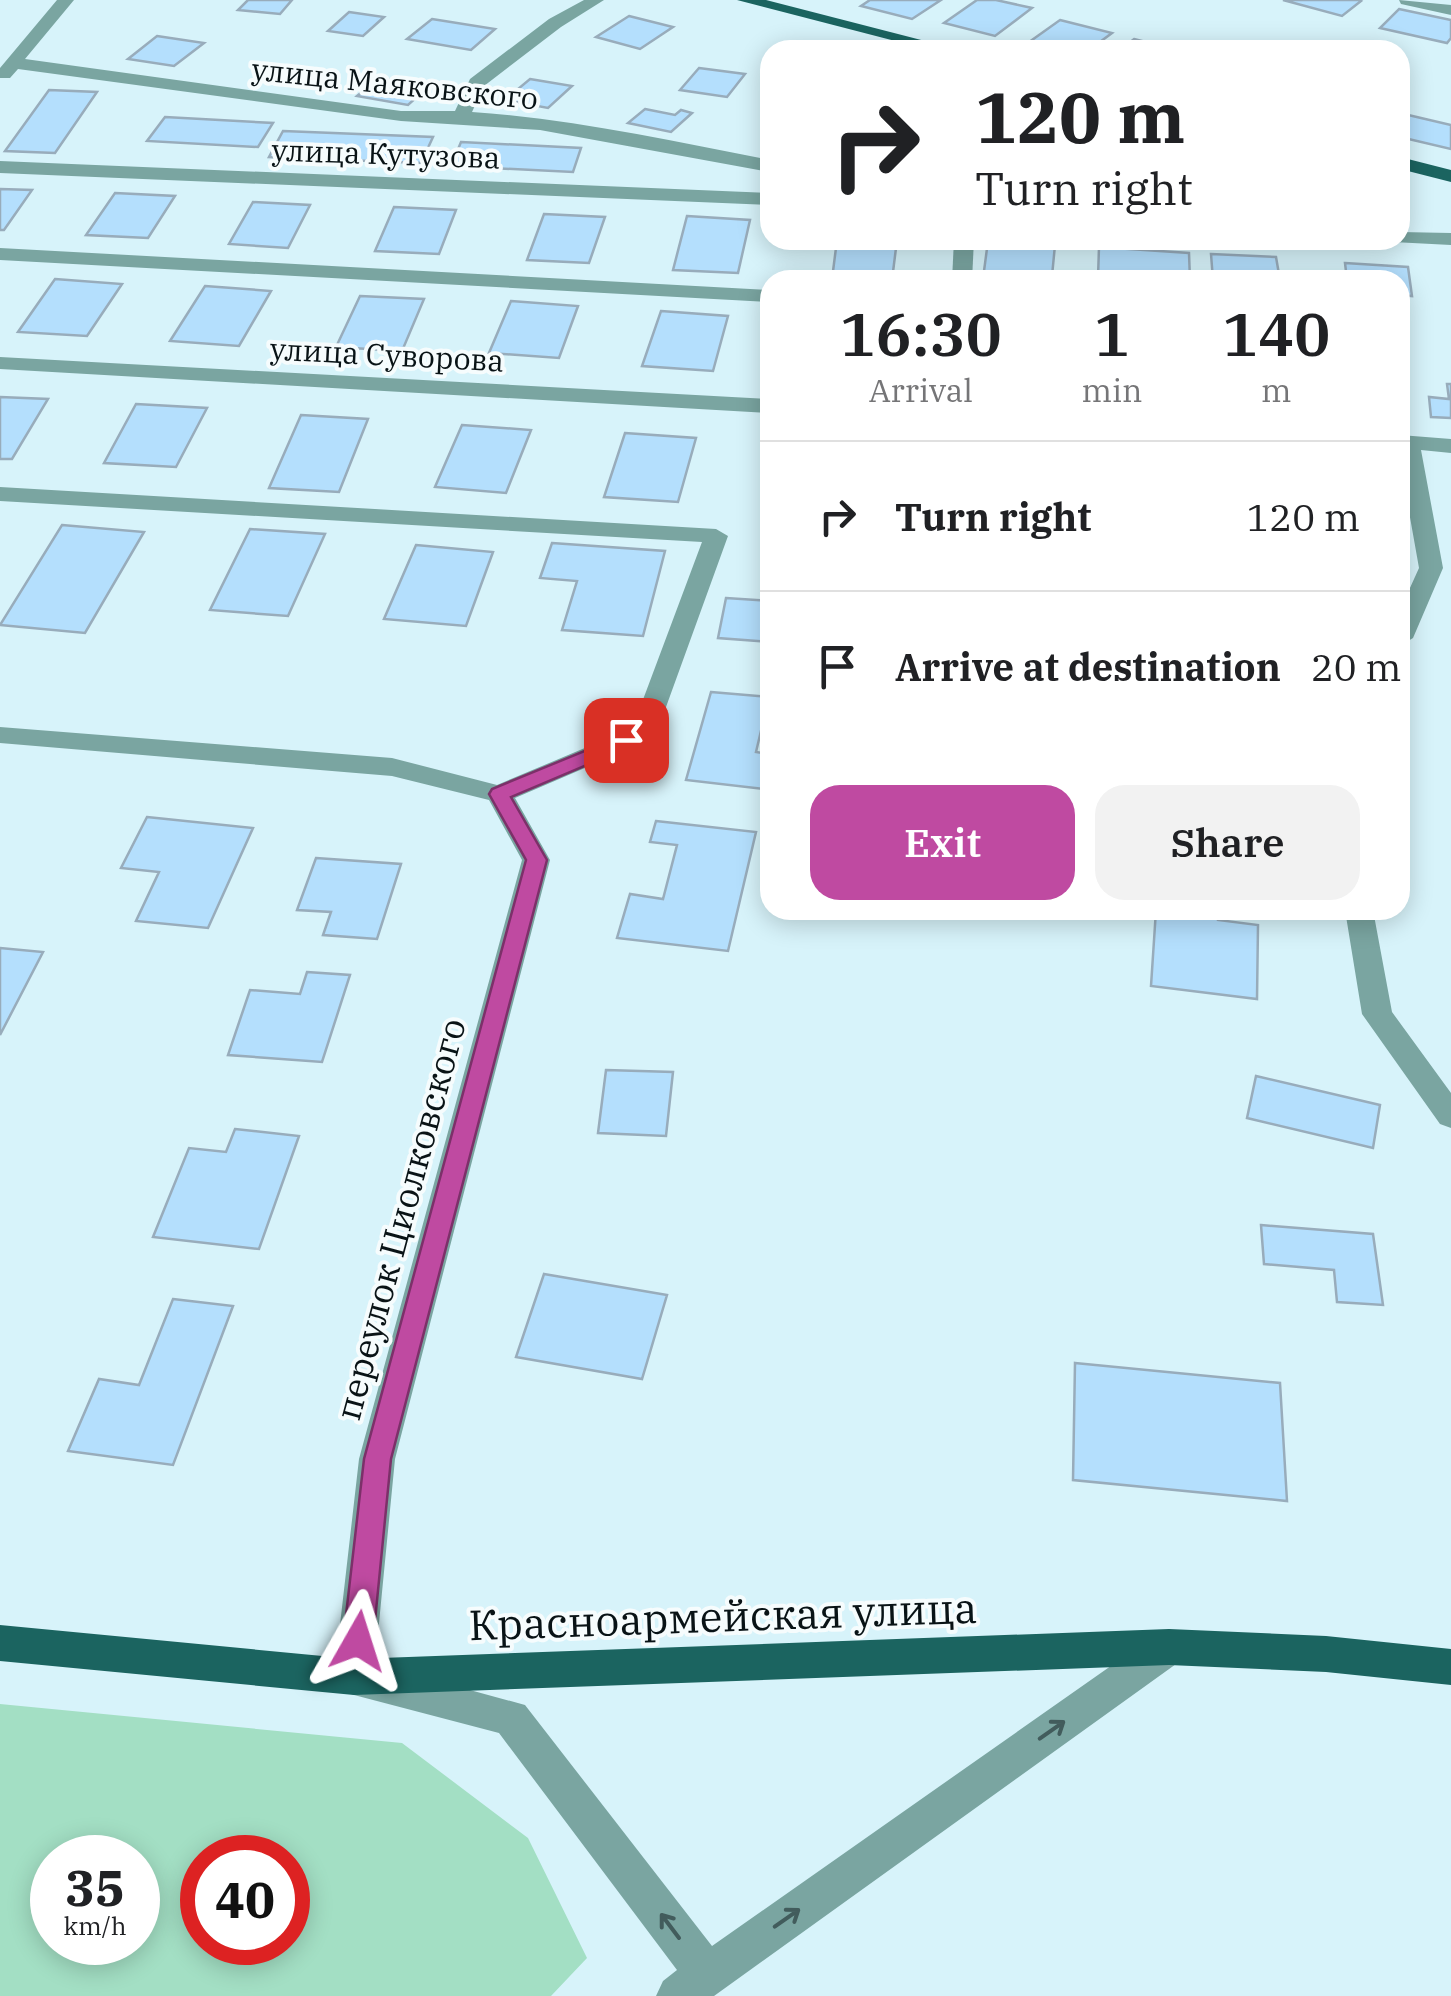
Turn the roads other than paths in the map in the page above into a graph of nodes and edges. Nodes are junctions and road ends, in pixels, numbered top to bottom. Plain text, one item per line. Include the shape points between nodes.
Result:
1 (66, 0) edge
2 (596, 0) edge
3 (745, 0) edge
4 (1407, 0) edge
5 (1451, 10) edge
6 (910, 40) edge
7 (13, 63) junction
8 (0, 78) edge
9 (462, 115) junction
10 (760, 164) edge
11 (0, 166) edge
12 (1410, 166) edge
13 (760, 175) edge
14 (1451, 176) edge
15 (736, 198) junction
16 (760, 199) edge
17 (1410, 238) edge
18 (1451, 239) edge
19 (0, 254) edge
20 (760, 295) edge
21 (0, 362) edge
22 (760, 405) edge
23 (1410, 443) edge
24 (1451, 446) edge
25 (1410, 470) edge
26 (0, 494) edge
27 (1410, 615) edge
28 (0, 736) edge
29 (500, 794) junction
30 (1362, 920) edge
31 (1451, 1116) edge
32 (0, 1643) edge
33 (1168, 1647) junction
34 (1451, 1667) edge
35 (354, 1678) junction
36 (693, 1985) edge

1 - 7 street
2 - 9 street via 476,82
3 - 6 main road
4 - 5 street
7 - 8 street
7 - 9 street, улица Маяковского via 401,116
9 - 10 street, улица Маяковского
11 - 15 street, улица Кутузова
12 - 14 main road
13 - 15 street
15 - 16 street, улица Кутузова
17 - 18 street
19 - 20 street
21 - 22 street, улица Суворова
23 - 24 street
25 - 27 street via 1431,568
26 - 29 street via 716,536 653,707 626,740
28 - 29 street via 392,768
29 - 35 street, переулок Циолковского via 536,860 377,1459
30 - 31 street via 1377,1014
32 - 35 main road, Красноармейская улица
33 - 34 main road, Красноармейская улица
33 - 35 main road, Красноармейская улица
36 -> 33 street
36 -> 35 street via 511,1718

